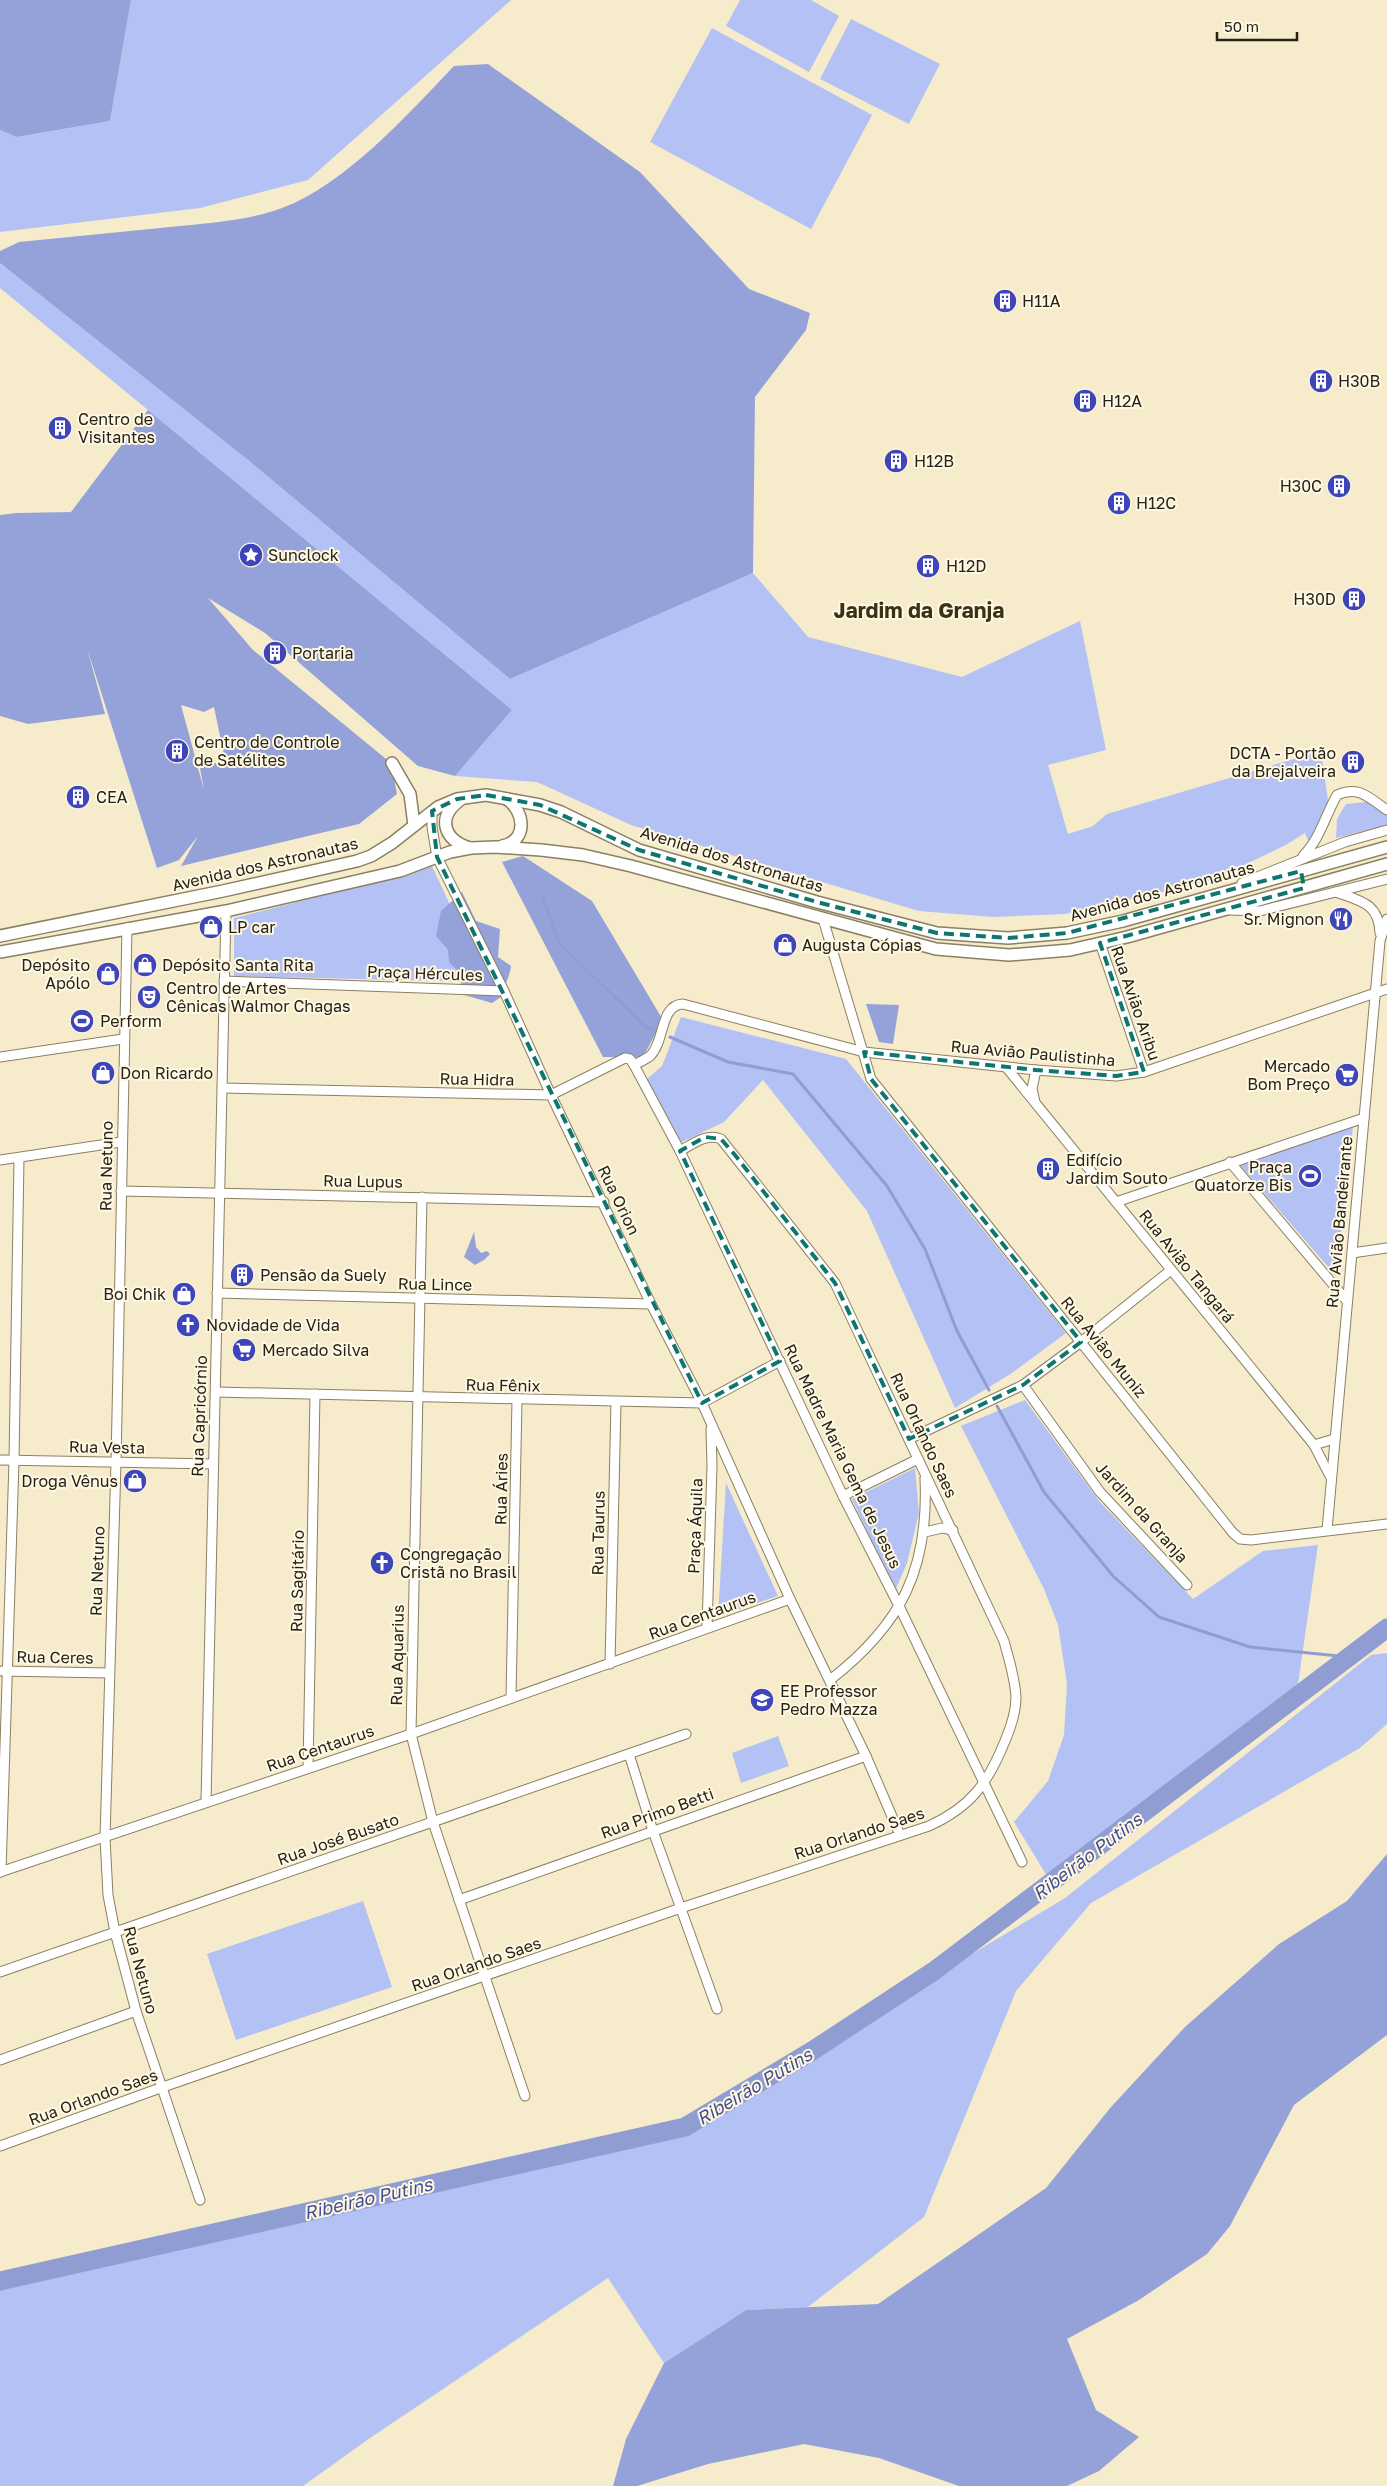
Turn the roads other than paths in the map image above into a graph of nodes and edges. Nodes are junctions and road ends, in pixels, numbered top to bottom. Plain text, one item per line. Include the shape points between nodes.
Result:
1 (392, 763) dead end
2 (466, 797) junction
3 (507, 799) junction
4 (1387, 810) edge
5 (432, 812) junction
6 (414, 824) junction
7 (1387, 830) edge
8 (495, 847) junction
9 (1387, 847) edge
10 (471, 848) junction
11 (437, 857) junction
12 (1301, 858) junction
13 (1387, 864) edge
14 (1301, 871) junction
15 (1387, 879) edge
16 (1335, 891) junction
17 (1307, 893) junction
18 (1216, 895) junction
19 (226, 911) junction
20 (823, 918) junction
21 (1387, 919) edge
22 (127, 928) junction
23 (0, 936) edge
24 (1380, 941) junction
25 (1100, 943) junction
26 (0, 952) edge
27 (224, 981) junction
28 (1387, 989) edge
29 (504, 991) junction
30 (1375, 993) junction
31 (123, 1039) junction
32 (864, 1052) junction
33 (0, 1057) edge
34 (634, 1065) junction
35 (1006, 1067) junction
36 (1036, 1070) junction
37 (1144, 1072) junction
38 (222, 1088) junction
39 (551, 1095) junction
40 (1036, 1107) junction
41 (1364, 1118) junction
42 (121, 1142) junction
43 (680, 1151) junction
44 (19, 1158) junction
45 (0, 1160) edge
46 (1230, 1162) junction
47 (121, 1191) junction
48 (220, 1193) junction
49 (422, 1197) junction
50 (604, 1202) junction
51 (1116, 1202) junction
52 (1387, 1248) edge
53 (1352, 1252) junction
54 (1171, 1270) junction
55 (217, 1293) junction
56 (419, 1298) junction
57 (1347, 1301) junction
58 (651, 1304) junction
59 (1081, 1342) junction
60 (780, 1361) junction
61 (1023, 1384) junction
62 (216, 1392) junction
63 (315, 1394) junction
64 (416, 1398) junction
65 (518, 1400) junction
66 (616, 1403) junction
67 (702, 1404) junction
68 (711, 1424) junction
69 (909, 1439) junction
70 (1334, 1439) junction
71 (1314, 1445) junction
72 (918, 1459) junction
73 (0, 1460) edge
74 (14, 1461) junction
75 (116, 1463) junction
76 (213, 1464) junction
77 (712, 1466) junction
78 (731, 1466) junction
79 (925, 1475) junction
80 (1330, 1477) junction
81 (844, 1496) junction
82 (1387, 1524) edge
83 (953, 1530) junction
84 (1326, 1530) junction
85 (925, 1532) junction
86 (1187, 1585) dead end
87 (790, 1599) junction
88 (899, 1606) junction
89 (707, 1628) junction
90 (610, 1664) junction
91 (3, 1671) edge
92 (109, 1674) junction
93 (830, 1680) junction
94 (511, 1698) junction
95 (411, 1734) junction
96 (686, 1734) dead end
97 (628, 1754) junction
98 (866, 1756) junction
99 (308, 1768) junction
100 (985, 1783) junction
101 (206, 1802) junction
102 (433, 1822) junction
103 (653, 1831) junction
104 (900, 1835) junction
105 (105, 1838) junction
106 (1022, 1862) dead end
107 (0, 1872) edge
108 (459, 1900) junction
109 (681, 1908) junction
110 (115, 1932) junction
111 (0, 1972) edge
112 (484, 1977) junction
113 (717, 2009) dead end
114 (136, 2012) junction
115 (0, 2060) edge
116 (163, 2087) junction
117 (525, 2096) dead end
118 (0, 2146) edge
119 (200, 2200) dead end

1 - 6 main road via 410,794
2 - 3 main road, Avenida dos Astronautas via 486,795
2 - 5 main road, Avenida dos Astronautas
2 - 10 main road via 452,806 445,820 446,829 455,842
3 - 8 main road via 516,805 521,830 514,841
3 - 18 main road, Avenida dos Astronautas via 561,812 639,850 937,933 1008,938 1067,933
4 - 12 street via 1363,792 1354,790 1337,795 1318,836
5 - 6 main road, Avenida dos Astronautas
5 - 11 street, Rua Orion
6 - 23 main road, Avenida dos Astronautas via 381,850 357,861
7 - 12 street
8 - 10 main road, Avenida dos Astronautas
8 - 20 main road, Avenida dos Astronautas via 592,857
9 - 14 main road, Avenida dos Astronautas
10 - 11 main road, Avenida dos Astronautas
11 - 19 main road, Avenida dos Astronautas via 400,871
11 - 29 street, Rua Orion
12 - 14 street
12 - 18 street
13 - 17 main road, Avenida dos Astronautas
14 - 17 street
14 - 18 main road, Avenida dos Astronautas
15 - 16 street
16 - 17 street
16 - 24 street via 1361,901 1375,912 1380,920
17 - 25 main road, Avenida dos Astronautas
19 - 22 main road, Avenida dos Astronautas
19 - 27 street, Rua Capricórnio
20 - 25 main road, Avenida dos Astronautas via 945,950 1009,955 1070,950
20 - 32 street, Rua Avião Muniz
21 - 24 street, Rua Avião Bandeirante
22 - 26 main road, Avenida dos Astronautas
22 - 31 street, Rua Netuno
24 - 30 street, Rua Avião Bandeirante
25 - 37 street, Rua Avião Aribu
27 - 29 street, Praça Hércules
27 - 38 street, Rua Capricórnio
28 - 30 street, Rua Avião Paulistinha
29 - 39 street, Rua Orion
30 - 37 street, Rua Avião Paulistinha
30 - 41 street, Rua Avião Bandeirante
31 - 33 street
31 - 42 street, Rua Netuno
32 - 34 street, Rua Avião Paulistinha via 674,1004 650,1056
32 - 35 street, Rua Avião Paulistinha
32 - 59 street, Rua Avião Muniz via 871,1079
34 - 39 street, Rua Hidra via 625,1058
34 - 43 street, Rua Madre Maria Gema de Jesus
35 - 36 street, Rua Avião Paulistinha
35 - 40 street, Rua Avião Tangará
36 - 37 street, Rua Avião Paulistinha via 1116,1076
36 - 40 street via 1032,1089
38 - 39 street, Rua Hidra
38 - 48 street, Rua Capricórnio
39 - 50 street, Rua Orion
40 - 51 street, Rua Avião Tangará
41 - 46 street
41 - 53 street, Rua Avião Bandeirante
42 - 44 street
42 - 47 street, Rua Netuno
43 - 60 street, Rua Madre Maria Gema de Jesus
43 - 69 street, Rua Orlando Saes via 714,1136 735,1155 835,1283
44 - 45 street
44 - 74 street
46 - 51 street
46 - 57 street
47 - 48 street, Rua Lupus
47 - 75 street, Rua Netuno
48 - 49 street, Rua Lupus
48 - 55 street, Rua Capricórnio
49 - 50 street, Rua Lupus
49 - 56 street, Rua Aquarius
50 - 58 street, Rua Orion
51 - 54 street, Rua Avião Tangará
52 - 53 street
53 - 57 street, Rua Avião Bandeirante
54 - 59 street
54 - 71 street, Rua Avião Tangará
55 - 56 street, Rua Lince
55 - 62 street, Rua Capricórnio
56 - 58 street, Rua Lince
56 - 64 street, Rua Aquarius
57 - 70 street, Rua Avião Bandeirante
58 - 67 street, Rua Orion
59 - 61 street
59 - 84 street, Rua Avião Muniz via 1240,1539
60 - 67 street, Rua Fênix
60 - 81 street, Rua Madre Maria Gema de Jesus
61 - 69 street
61 - 86 street, Jardim da Granja via 1100,1492
62 - 63 street, Rua Fênix
62 - 76 street, Rua Capricórnio
63 - 64 street, Rua Fênix
63 - 99 street, Rua Sagitário
64 - 65 street, Rua Fênix
64 - 95 street, Rua Aquarius
65 - 66 street, Rua Fênix
65 - 94 street, Rua Áries
66 - 67 street, Rua Fênix
66 - 90 street, Rua Taurus
67 - 68 street, Rua Orion
68 - 77 street, Praça Áquila
68 - 78 street, Rua Orion
69 - 72 street, Rua Orlando Saes
70 - 71 street
70 - 80 street, Rua Avião Bandeirante
71 - 80 street, Rua Avião Tangará
72 - 79 street, Rua Orlando Saes
72 - 81 street
73 - 74 street, Rua Vesta
74 - 75 street, Rua Vesta
74 - 91 street
75 - 76 street, Rua Vesta
75 - 92 street, Rua Netuno
76 - 101 street, Rua Capricórnio
77 - 78 street
77 - 89 street, Praça Áquila
78 - 87 street, Rua Orion
79 - 83 street, Rua Orlando Saes
79 - 85 street
80 - 84 street, Rua Avião Bandeirante
81 - 88 street, Rua Madre Maria Gema de Jesus
82 - 84 street, Rua Avião Muniz
83 - 85 street via 942,1528
83 - 100 street, Rua Orlando Saes via 1004,1641 1014,1678 1014,1718
85 - 88 street via 913,1578
87 - 89 street, Rua Centaurus
87 - 93 street, Rua Orion
88 - 93 street via 878,1636
88 - 100 street, Rua Madre Maria Gema de Jesus
89 - 90 street, Rua Centaurus
90 - 94 street, Rua Centaurus
91 - 92 street, Rua Ceres
91 - 107 street
92 - 105 street, Rua Netuno
93 - 98 street, Rua Orion
94 - 95 street, Rua Centaurus
95 - 99 street, Rua Centaurus
95 - 102 street, Rua Aquarius
96 - 97 street, Rua José Busato
97 - 102 street, Rua José Busato
97 - 103 street
98 - 103 street, Rua Primo Betti
98 - 104 street, Rua Orion
99 - 101 street, Rua Centaurus
100 - 104 street, Rua Orlando Saes via 973,1798 946,1819
100 - 106 street, Rua Madre Maria Gema de Jesus
101 - 105 street, Rua Centaurus
102 - 108 street, Rua Aquarius
102 - 110 street, Rua José Busato
103 - 108 street, Rua Primo Betti
103 - 109 street
104 - 109 street, Rua Orlando Saes
105 - 107 street, Rua Centaurus
105 - 110 street, Rua Netuno via 108,1895
108 - 112 street, Rua Aquarius
109 - 112 street, Rua Orlando Saes
109 - 113 street
110 - 111 street, Rua José Busato
110 - 114 street, Rua Netuno
112 - 116 street, Rua Orlando Saes
112 - 117 street, Rua Aquarius
114 - 115 street
114 - 116 street, Rua Netuno
116 - 118 street, Rua Orlando Saes
116 - 119 street, Rua Netuno

